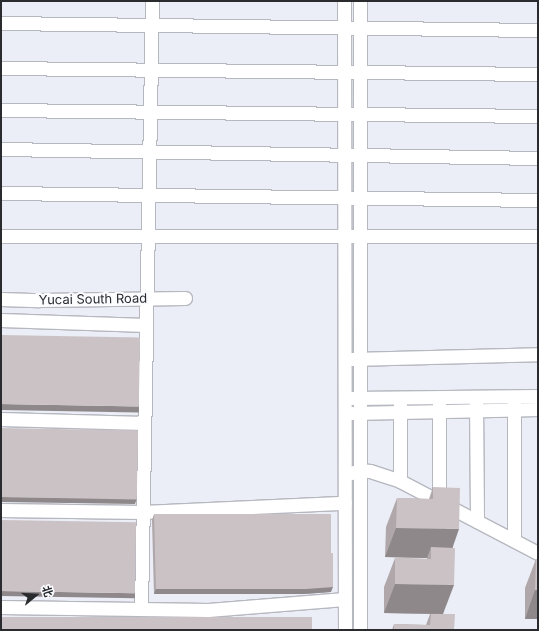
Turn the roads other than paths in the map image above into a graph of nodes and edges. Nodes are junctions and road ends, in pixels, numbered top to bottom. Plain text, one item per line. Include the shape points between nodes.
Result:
1 (152, 1) edge
2 (344, 1) edge
3 (360, 1) edge
4 (1, 22) edge
5 (151, 25) junction
6 (344, 27) junction
7 (360, 28) junction
8 (538, 30) edge
9 (1, 68) edge
10 (150, 70) junction
11 (344, 72) junction
12 (360, 72) junction
13 (538, 74) edge
14 (1, 110) edge
15 (150, 112) junction
16 (344, 114) junction
17 (360, 114) junction
18 (538, 116) edge
19 (1, 149) edge
20 (149, 152) junction
21 (344, 155) junction
22 (360, 155) junction
23 (538, 158) edge
24 (3, 193) dead end
25 (148, 195) junction
26 (344, 198) junction
27 (360, 198) junction
28 (538, 200) edge
29 (1, 236) edge
30 (148, 236) junction
31 (344, 236) junction
32 (360, 236) junction
33 (538, 236) edge
34 (147, 298) junction
35 (185, 298) dead end
36 (1, 299) edge
37 (1, 320) edge
38 (146, 325) junction
39 (538, 354) edge
40 (360, 358) junction
41 (344, 359) junction
42 (514, 396) junction
43 (538, 396) edge
44 (439, 397) junction
45 (476, 397) junction
46 (360, 398) junction
47 (400, 398) junction
48 (344, 399) junction
49 (538, 409) edge
50 (476, 410) junction
51 (514, 410) junction
52 (439, 411) junction
53 (400, 412) junction
54 (344, 413) junction
55 (360, 413) junction
56 (1, 419) edge
57 (144, 423) junction
58 (360, 470) junction
59 (345, 475) junction
60 (400, 481) junction
61 (439, 501) junction
62 (345, 503) junction
63 (1, 510) edge
64 (143, 512) junction
65 (477, 521) junction
66 (514, 540) junction
67 (538, 553) edge
68 (345, 599) junction
69 (1, 607) edge
70 (141, 609) junction
71 (345, 630) edge
72 (360, 630) edge

1 - 5 street
2 - 6 street
3 - 7 street
4 - 5 street
5 - 6 street
5 - 10 street
6 - 7 street
6 - 11 street
7 - 8 street
7 - 12 street
9 - 10 street
10 - 11 street
10 - 15 street
11 - 12 street
11 - 16 street
12 - 13 street
12 - 17 street
14 - 15 street
15 - 16 street
15 - 20 street
16 - 17 street
16 - 21 street
17 - 18 street
17 - 22 street
19 - 20 street
20 - 21 street
20 - 25 street
21 - 22 street
21 - 26 street
22 - 23 street
22 - 27 street
24 - 25 street
25 - 26 street
25 - 30 street
26 - 27 street
26 - 31 street
27 - 28 street
27 - 32 street
29 - 30 street
30 - 31 street
30 - 34 street
31 - 32 street
31 - 41 street
32 - 33 street
32 - 40 street
34 - 35 street, Yucai South Road
34 - 36 street, Yucai South Road
34 - 38 street
37 - 38 street
38 - 57 street
39 - 40 street
40 - 41 street
40 - 46 street
41 - 48 street
42 - 43 street
42 - 45 street
42 - 51 street
44 - 45 street
44 - 47 street
44 - 52 street
45 - 50 street
46 - 47 street
46 - 48 street
46 - 55 street
47 - 53 street
48 - 54 street
49 - 51 street
50 - 51 street
50 - 52 street
50 - 65 street
51 - 66 street
52 - 53 street
52 - 61 street
53 - 55 street
53 - 60 street
54 - 55 street
54 - 59 street
55 - 58 street
56 - 57 street
57 - 64 street
58 - 59 street
58 - 60 street
58 - 72 street
59 - 62 street
60 - 61 street
61 - 65 street
62 - 64 street
62 - 68 street
63 - 64 street
64 - 70 street
65 - 66 street
66 - 67 street
68 - 70 street via 208,610
68 - 71 street
69 - 70 street

